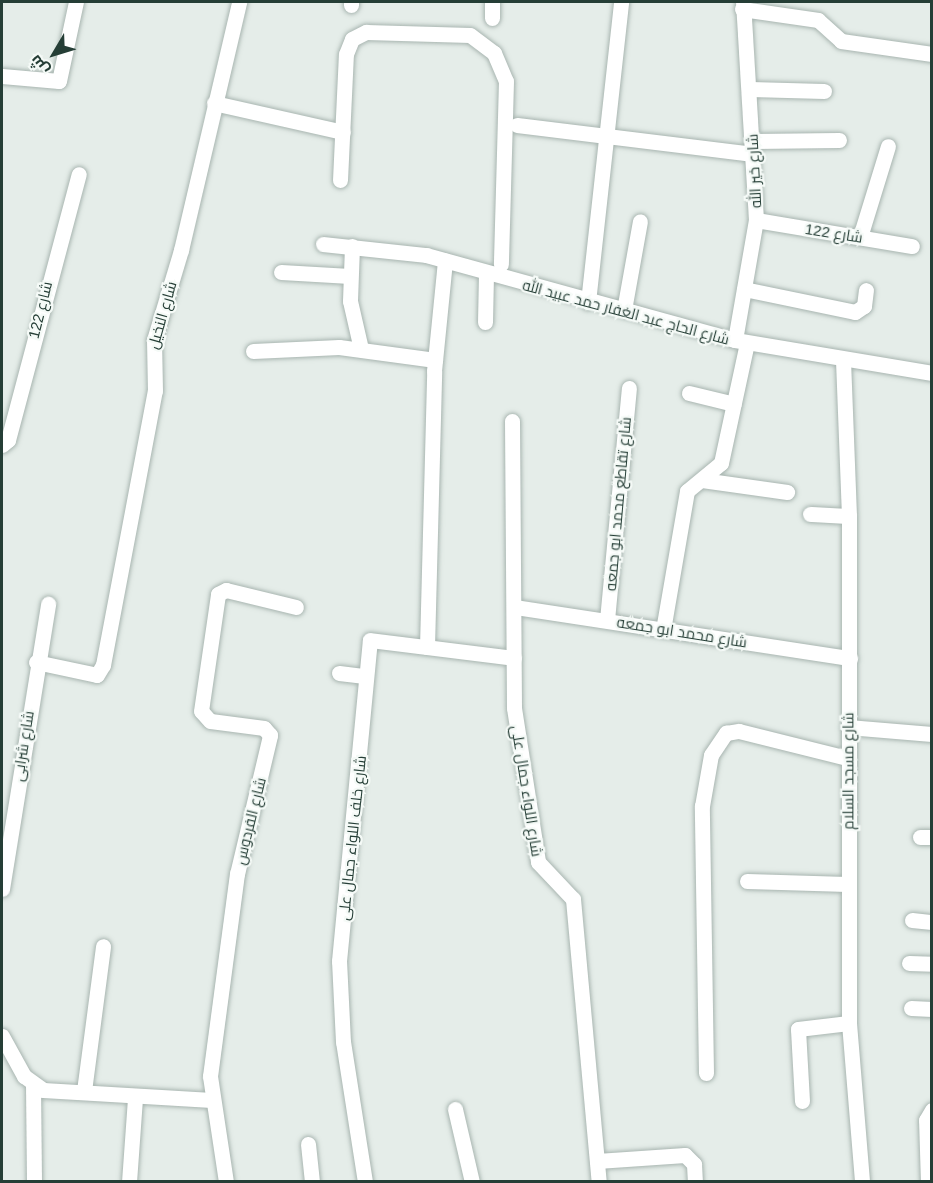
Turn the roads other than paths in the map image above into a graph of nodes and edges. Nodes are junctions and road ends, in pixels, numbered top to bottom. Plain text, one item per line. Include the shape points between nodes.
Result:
1 (76, 2) edge
2 (239, 2) edge
3 (492, 2) edge
4 (621, 2) edge
5 (742, 5) edge
6 (492, 18) dead end
7 (932, 54) edge
8 (2, 81) edge
9 (750, 89) junction
10 (824, 92) dead end
11 (214, 103) junction
12 (517, 125) dead end
13 (343, 132) junction
14 (602, 137) junction
15 (839, 140) dead end
16 (888, 146) dead end
17 (753, 148) junction
18 (80, 174) dead end
19 (340, 180) dead end
20 (756, 220) junction
21 (640, 221) dead end
22 (860, 237) junction
23 (323, 244) dead end
24 (352, 246) junction
25 (912, 246) dead end
26 (446, 261) junction
27 (501, 264) dead end
28 (281, 272) dead end
29 (486, 273) junction
30 (350, 276) junction
31 (744, 289) junction
32 (866, 290) dead end
33 (588, 302) junction
34 (624, 310) junction
35 (485, 322) dead end
36 (741, 341) junction
37 (361, 349) junction
38 (253, 351) dead end
39 (435, 360) junction
40 (843, 360) junction
41 (932, 373) edge
42 (629, 388) dead end
43 (689, 393) dead end
44 (734, 404) junction
45 (512, 421) dead end
46 (2, 445) edge
47 (702, 480) junction
48 (787, 492) dead end
49 (810, 514) dead end
50 (849, 516) junction
51 (48, 603) dead end
52 (515, 607) junction
53 (296, 608) dead end
54 (607, 620) junction
55 (663, 630) junction
56 (427, 647) junction
57 (514, 658) junction
58 (850, 658) junction
59 (36, 662) junction
60 (339, 673) dead end
61 (365, 676) junction
62 (848, 727) junction
63 (932, 734) edge
64 (846, 758) junction
65 (747, 881) dead end
66 (847, 884) junction
67 (2, 889) edge
68 (912, 920) dead end
69 (932, 921) edge
70 (103, 946) dead end
71 (909, 963) dead end
72 (932, 964) edge
73 (910, 1008) dead end
74 (932, 1009) edge
75 (849, 1023) junction
76 (2, 1036) edge
77 (706, 1073) dead end
78 (33, 1085) junction
79 (84, 1091) junction
80 (135, 1098) junction
81 (212, 1100) junction
82 (802, 1101) dead end
83 (455, 1109) dead end
84 (932, 1110) edge
85 (308, 1144) dead end
86 (597, 1161) junction
87 (34, 1182) edge
88 (129, 1182) edge
89 (226, 1182) edge
90 (312, 1182) edge
91 (365, 1182) edge
92 (472, 1182) edge
93 (599, 1182) edge
94 (695, 1182) edge
95 (862, 1182) edge
96 (928, 1182) edge

1 - 8 street via 59,81
2 - 11 street, شارع النخيل
3 - 6 street
4 - 14 street
5 - 7 street via 818,21 841,41
5 - 9 street, شارع خير الله
9 - 10 street
9 - 17 street, شارع خير الله
11 - 13 street
11 - 59 street, شارع النخيل via 181,250 154,340 155,391 104,665 97,675
12 - 14 street
13 - 19 street
13 - 27 street via 346,54 358,34 463,34 483,42 506,81
14 - 17 street
14 - 33 street
15 - 17 street
16 - 22 street
17 - 20 street, شارع خير الله
18 - 46 street, شارع 122 via 8,440
20 - 22 street, شارع 122
20 - 31 street, شارع خير الله
21 - 34 street
22 - 25 street, شارع 122
23 - 24 street, شارع الحاج عبد الغفار حمد عبيد الله
24 - 26 street, شارع الحاج عبد الغفار حمد عبيد الله
24 - 30 street
26 - 29 street, شارع الحاج عبد الغفار حمد عبيد الله
26 - 39 street
28 - 30 street
29 - 33 street, شارع الحاج عبد الغفار حمد عبيد الله
29 - 35 street
30 - 37 street
31 - 32 street via 848,312 860,310
31 - 36 street, شارع خير الله
33 - 34 street, شارع الحاج عبد الغفار حمد عبيد الله
34 - 36 street, شارع الحاج عبد الغفار حمد عبيد الله
36 - 40 street, شارع الحاج عبد الغفار حمد عبيد الله
36 - 44 street, شارع خير الله
37 - 38 street
37 - 39 street
39 - 56 street
40 - 41 street, شارع الحاج عبد الغفار حمد عبيد الله
40 - 50 street, شارع مسجد السلام
42 - 54 street, شارع تقاطع محمد ابو جمعه
43 - 44 street
44 - 47 street, شارع خير الله via 721,463
45 - 52 street, شارع اللواء جمال على via 509,568
47 - 48 street
47 - 55 street, شارع خير الله via 687,491
49 - 50 street
50 - 58 street, شارع مسجد السلام
51 - 59 street, شارع شرابى
52 - 54 street, شارع محمد ابو جمعه
52 - 57 street, شارع اللواء جمال على
53 - 81 street, شارع الفردوس via 226,590 217,597 201,711 214,722 264,728 270,738 237,874 210,1076
54 - 55 street, شارع محمد ابو جمعه
55 - 58 street, شارع محمد ابو جمعه
56 - 57 street, شارع خلف اللواء جمال على
56 - 61 street, شارع خلف اللواء جمال على via 373,638
57 - 86 street, شارع اللواء جمال على via 513,708 538,862 573,899
58 - 62 street, شارع مسجد السلام
59 - 67 street, شارع شرابى
60 - 61 street
61 - 91 street, شارع خلف اللواء جمال على via 358,810 339,961 343,1042
62 - 63 street
62 - 64 street, شارع مسجد السلام
64 - 66 street, شارع مسجد السلام
64 - 77 street via 739,731 726,733 711,754 702,806
65 - 66 street
66 - 75 street, شارع مسجد السلام
68 - 69 street
70 - 79 street
71 - 72 street
73 - 74 street
75 - 82 street via 798,1029
75 - 95 street, شارع مسجد السلام
76 - 78 street
78 - 79 street
78 - 87 street
79 - 80 street
80 - 81 street
80 - 88 street
81 - 89 street, شارع الفردوس
83 - 92 street
84 - 96 street via 926,1120
85 - 90 street
86 - 93 street, شارع اللواء جمال على
86 - 94 street via 685,1155 694,1164

